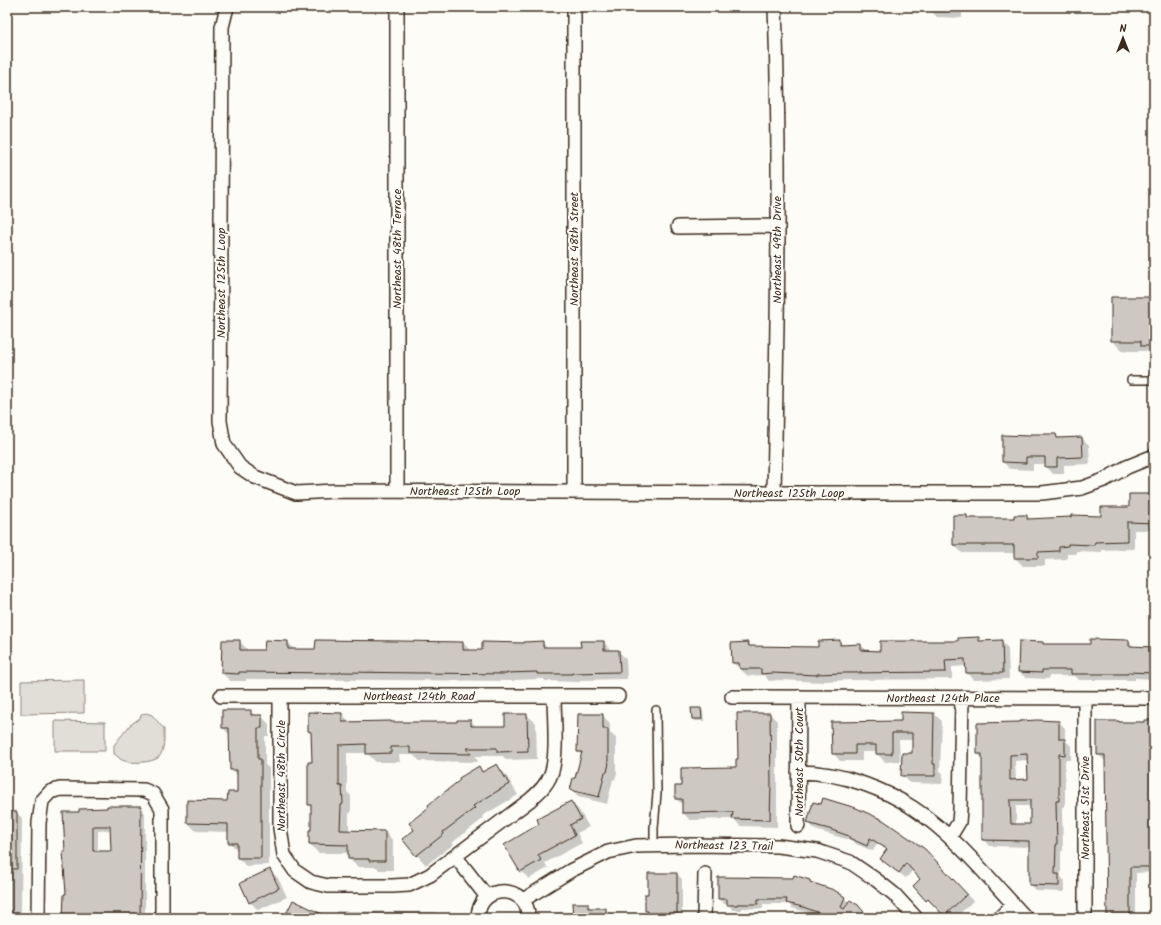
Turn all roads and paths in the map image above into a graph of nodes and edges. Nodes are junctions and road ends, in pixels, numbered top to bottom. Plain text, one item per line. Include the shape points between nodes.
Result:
1 (227, 7) edge
2 (397, 7) edge
3 (574, 7) edge
4 (775, 7) edge
5 (778, 226) junction
6 (678, 227) dead end
7 (1131, 380) dead end
8 (1154, 380) edge
9 (1154, 456) edge
10 (397, 491) junction
11 (574, 491) junction
12 (774, 493) junction
13 (221, 696) dead end
14 (280, 696) junction
15 (554, 696) junction
16 (618, 696) dead end
17 (732, 697) dead end
18 (799, 697) junction
19 (962, 698) junction
20 (1085, 698) junction
21 (1154, 698) edge
22 (656, 710) dead end
23 (798, 772) junction
24 (798, 826) dead end
25 (950, 837) junction
26 (654, 846) junction
27 (455, 856) junction
28 (704, 874) dead end
29 (487, 897) junction
30 (523, 900) junction
31 (1013, 905) junction
32 (38, 918) edge
33 (162, 918) edge
34 (478, 918) edge
35 (528, 918) edge
36 (704, 918) edge
37 (916, 918) edge
38 (999, 918) edge
39 (1026, 918) edge
40 (1085, 918) edge

1 - 10 street, Northeast 125th Loop via 222,27 220,421 224,444 240,468 255,477 296,493
2 - 10 street, Northeast 48th Terrace
3 - 11 street, Northeast 48th Street
4 - 5 street, Northeast 49th Drive
5 - 6 street
5 - 12 street, Northeast 49th Drive
7 - 8 lane
9 - 12 street, Northeast 125th Loop via 1082,488 1042,493
10 - 11 street, Northeast 125th Loop
11 - 12 street, Northeast 125th Loop
13 - 14 street, Northeast 124th Road
14 - 15 street, Northeast 124th Road
14 - 27 street, Northeast 48th Circle via 280,828 284,855 295,871 311,882 328,886 409,885 430,875
15 - 16 street, Northeast 124th Road
15 - 27 street, Northeast 48th Circle via 554,761 551,775 543,789
17 - 18 street, Northeast 124th Place
18 - 19 street, Northeast 124th Place
18 - 23 street, Northeast 50th Court
19 - 20 street, Northeast 124th Place
19 - 25 street via 959,822
20 - 21 street, Northeast 124th Place
20 - 40 street, Northeast 51st Drive
22 - 26 lane via 658,793
23 - 24 street, Northeast 50th Court
23 - 25 street via 826,773 877,789 912,807
25 - 31 street
26 - 30 street, Northeast 123 Trail via 636,846 608,852 570,871
26 - 37 street, Northeast 123 Trail via 778,846 817,851 850,862 894,894
27 - 29 street
28 - 36 street
29 - 30 street via 502,891 517,895
29 - 34 street via 482,902
30 - 35 street
31 - 38 street
31 - 39 street
32 - 33 street via 39,823 42,801 50,792 60,790 144,790 153,794 162,809

